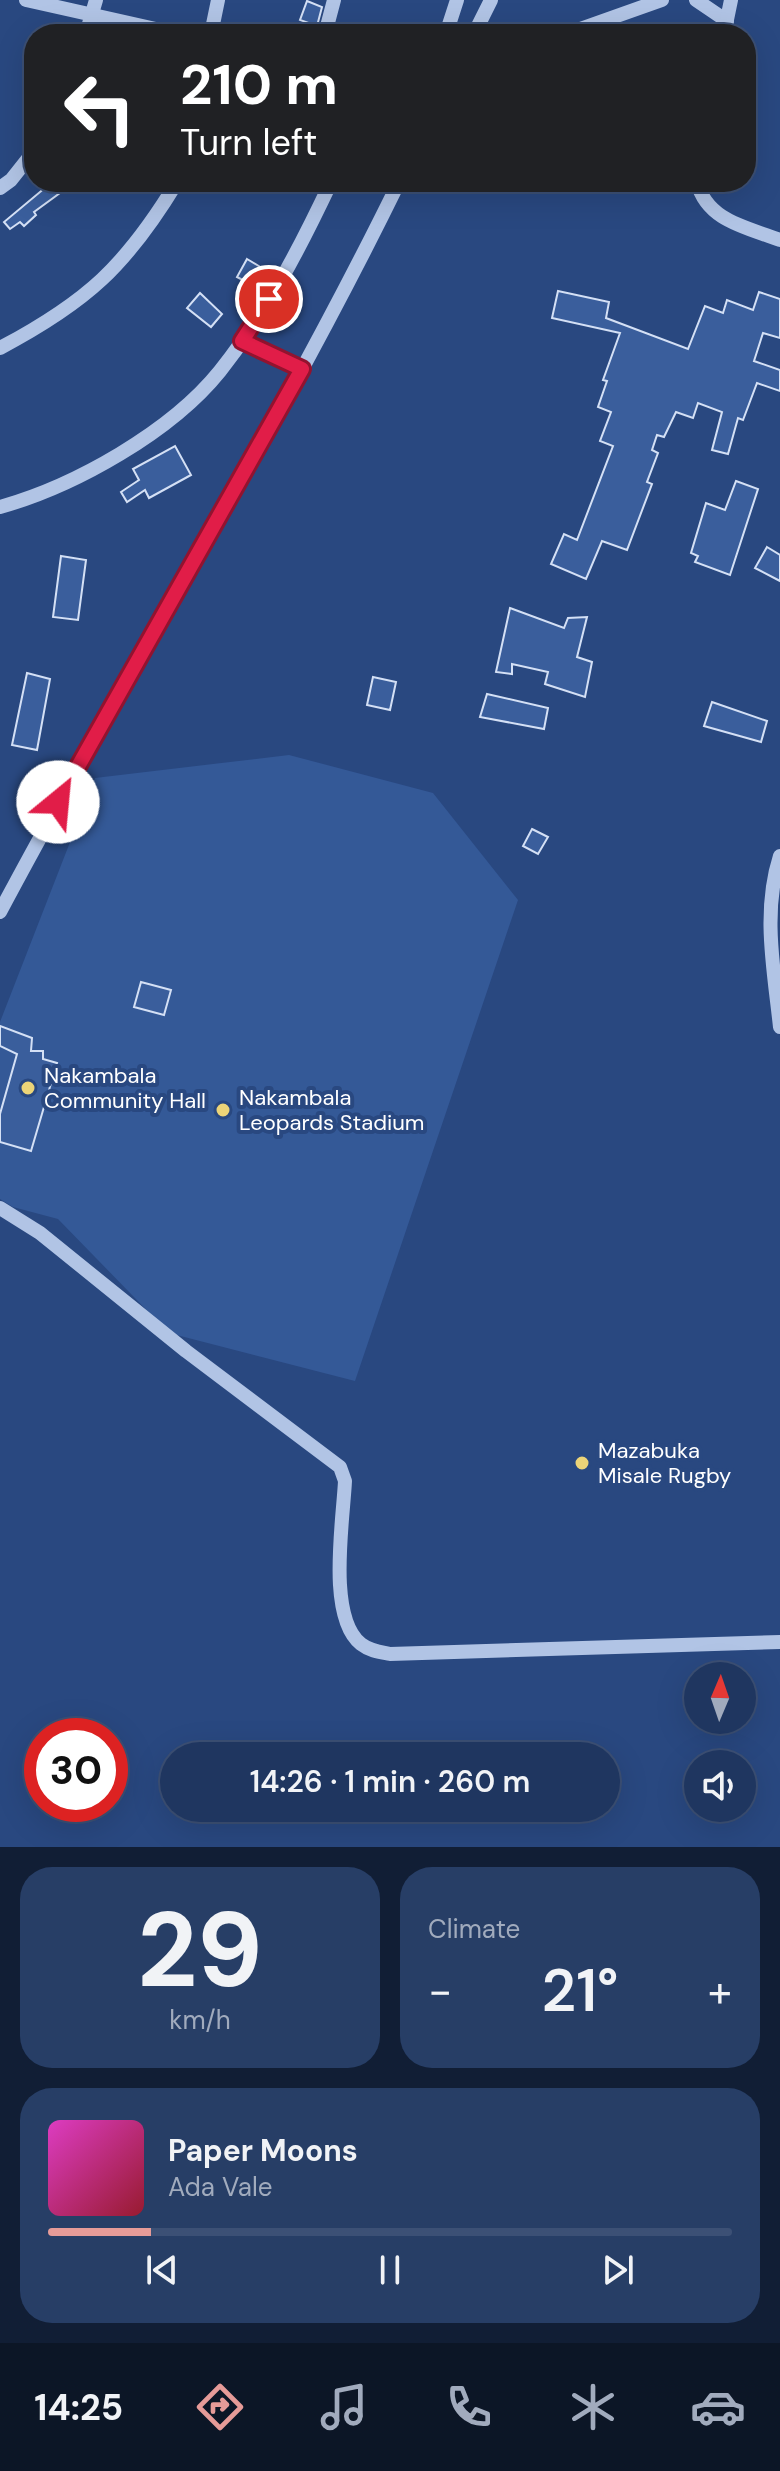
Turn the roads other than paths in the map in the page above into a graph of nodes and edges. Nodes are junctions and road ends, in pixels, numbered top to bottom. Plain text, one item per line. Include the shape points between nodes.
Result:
1 (26, 0) edge
2 (218, 0) edge
3 (334, 0) edge
4 (457, 0) edge
5 (491, 0) edge
6 (662, 0) edge
7 (696, 0) edge
8 (731, 0) edge
9 (94, 7) edge
10 (147, 24) edge
11 (213, 24) edge
12 (328, 24) edge
13 (449, 24) edge
14 (479, 24) edge
15 (594, 24) edge
16 (723, 24) edge
17 (727, 24) edge
18 (24, 164) edge
19 (0, 188) edge
20 (171, 192) edge
21 (326, 192) edge
22 (394, 192) edge
23 (700, 192) edge
24 (780, 240) edge
25 (242, 341) junction
26 (0, 348) edge
27 (302, 369) junction
28 (0, 507) edge
29 (780, 856) edge
30 (775, 894) edge
31 (0, 912) edge
32 (780, 1027) edge
33 (0, 1208) edge
34 (780, 1642) edge

1 - 9 street
2 - 11 street
3 - 12 street
4 - 13 street
5 - 14 street
6 - 15 street
7 - 16 street
8 - 17 street
9 - 10 street
18 - 19 street
20 - 26 street via 150,228 108,277 56,319
21 - 25 street via 296,256
22 - 27 street
23 - 24 street via 723,219
25 - 27 street
25 - 28 street via 218,373 161,425 90,471
27 - 31 street
29 - 30 street
30 - 32 street via 770,937
33 - 34 street via 40,1233 340,1467 345,1481 340,1600 350,1631 372,1650 390,1654

